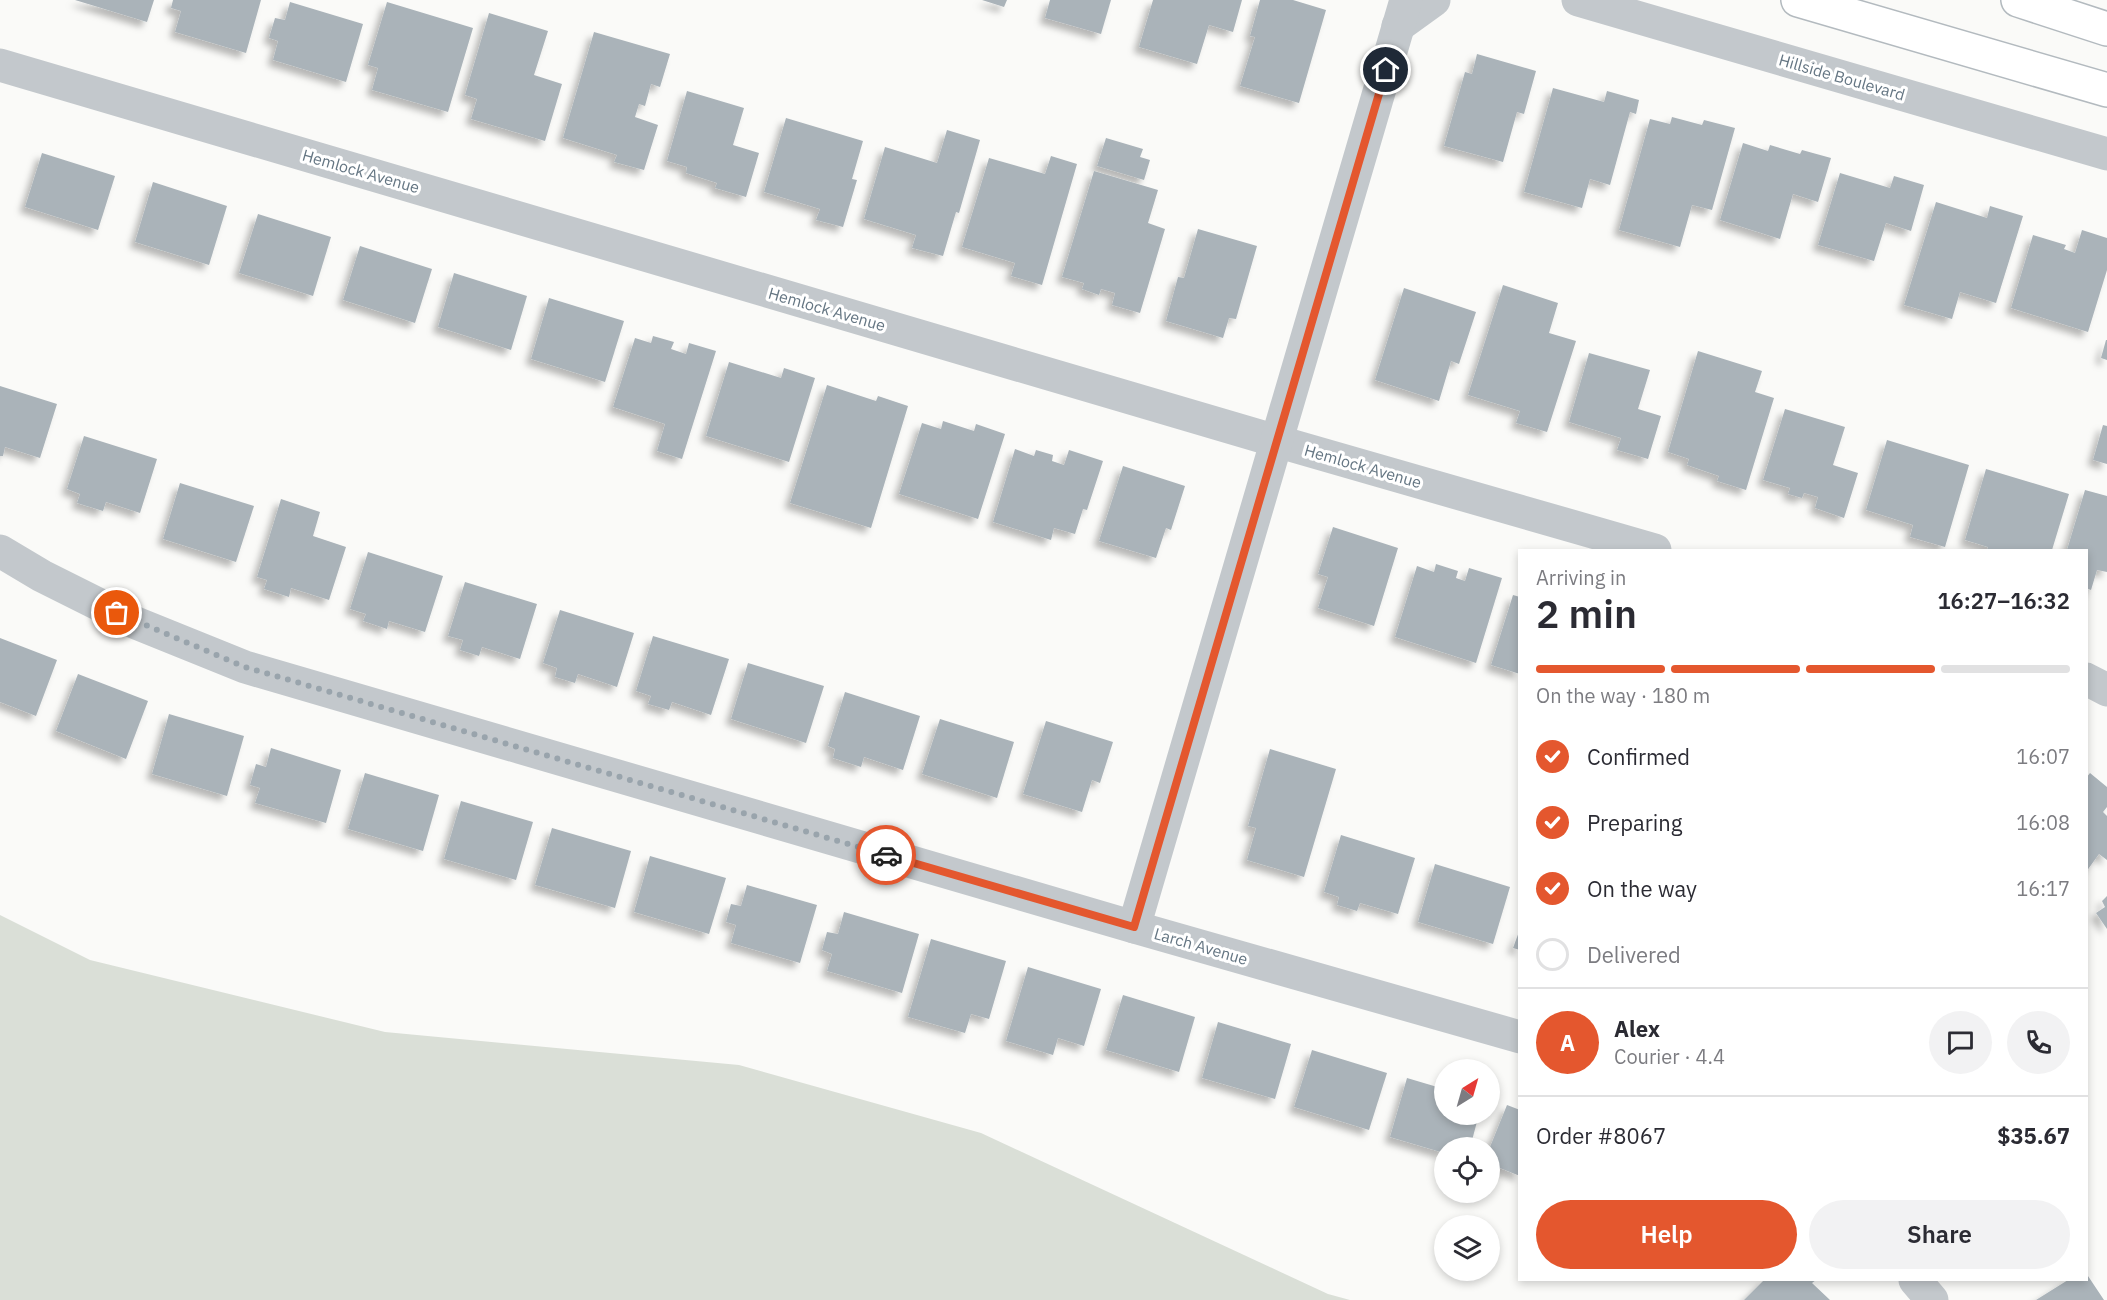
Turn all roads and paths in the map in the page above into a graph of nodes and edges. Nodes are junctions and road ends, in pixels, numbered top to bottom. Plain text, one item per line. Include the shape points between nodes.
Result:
1 (1434, 0) edge
2 (1578, 0) edge
3 (1798, 0) edge
4 (2018, 0) edge
5 (1398, 9) edge
6 (2107, 29) edge
7 (0, 65) edge
8 (2107, 90) edge
9 (2107, 154) edge
10 (1276, 441) junction
11 (1652, 549) edge
12 (0, 551) edge
13 (2088, 680) edge
14 (2107, 690) edge
15 (1134, 927) junction
16 (1518, 1036) edge
17 (1916, 1281) edge
18 (1932, 1300) edge

1 - 5 street
2 - 9 street, Hillside Boulevard
3 - 8 main road
4 - 6 main road
5 - 10 street
7 - 10 street, Hemlock Avenue
10 - 11 street, Hemlock Avenue
10 - 15 street
12 - 15 street, Larch Avenue via 136,623 245,667
13 - 14 street
15 - 16 street, Larch Avenue
17 - 18 street

